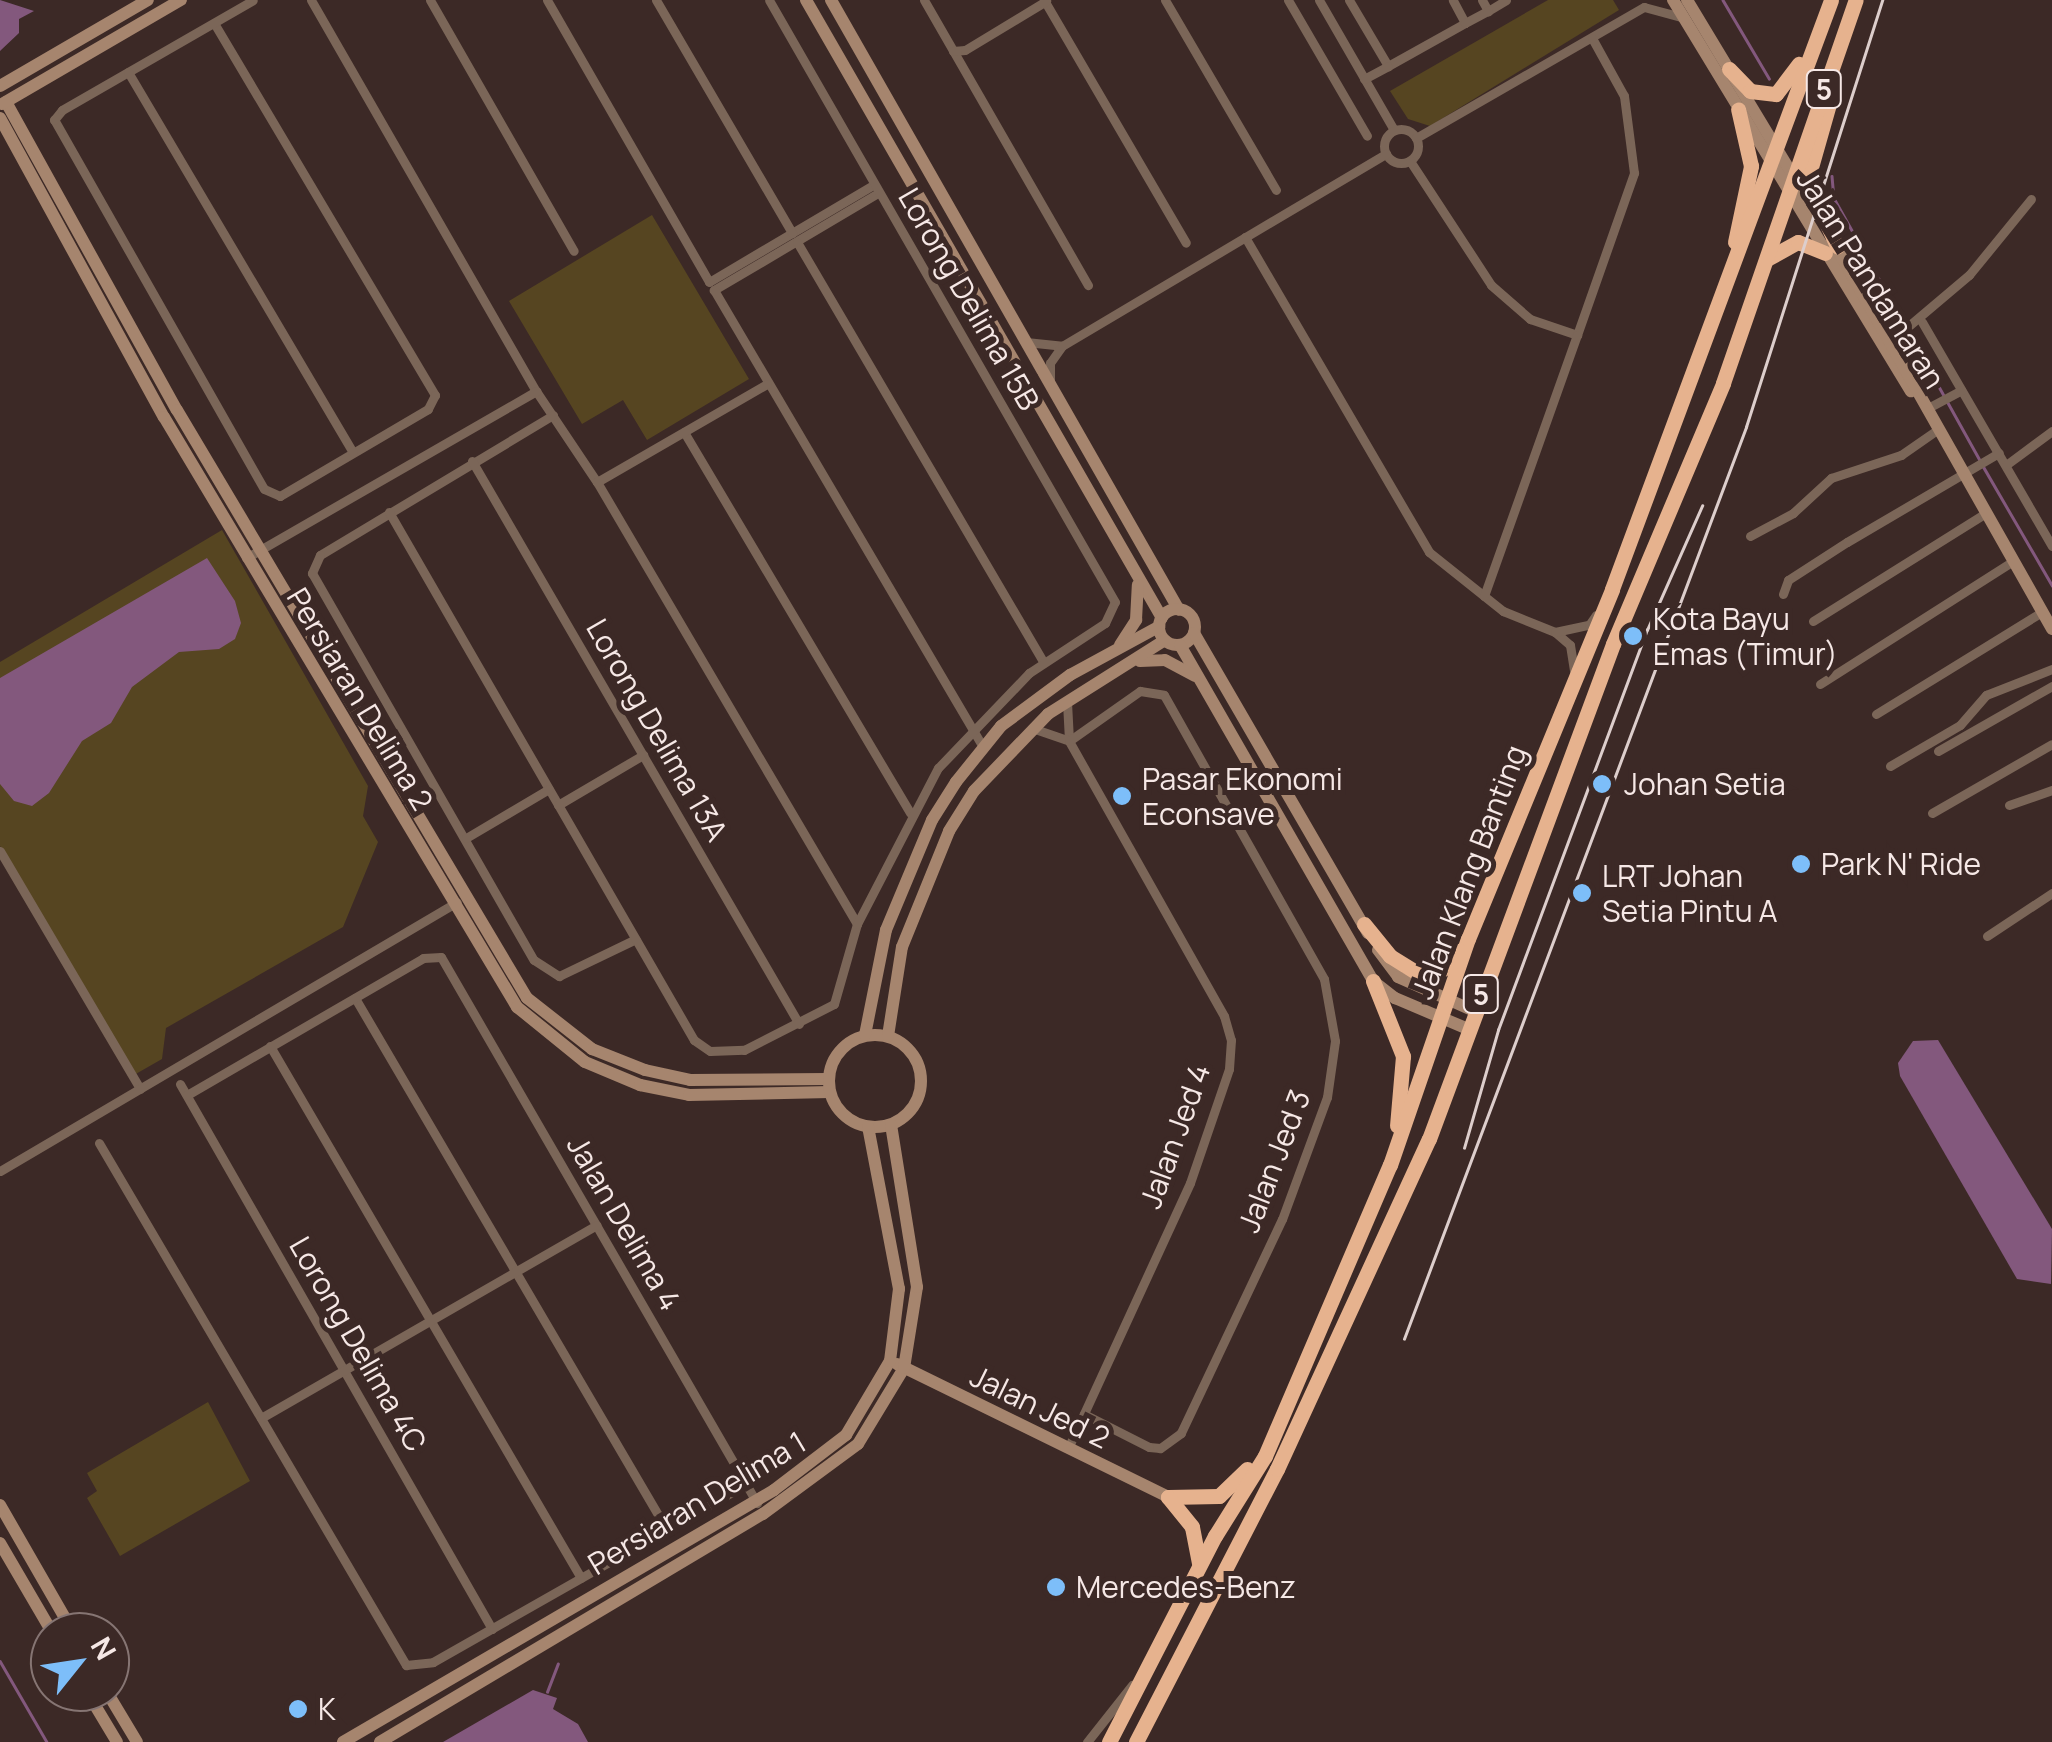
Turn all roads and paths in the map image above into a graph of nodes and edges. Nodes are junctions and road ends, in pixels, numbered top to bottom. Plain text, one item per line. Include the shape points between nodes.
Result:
1 (148, 0) edge
2 (181, 0) edge
3 (253, 0) edge
4 (311, 0) edge
5 (430, 0) edge
6 (547, 0) edge
7 (656, 0) edge
8 (769, 0) edge
9 (806, 0) edge
10 (831, 0) edge
11 (924, 0) edge
12 (1165, 0) edge
13 (1288, 0) edge
14 (1319, 0) edge
15 (1349, 0) edge
16 (1453, 0) edge
17 (1482, 0) edge
18 (1506, 0) edge
19 (1673, 0) edge
20 (1687, 0) edge
21 (1823, 0) edge
22 (1831, 0) edge
23 (1857, 0) edge
24 (1046, 1) edge
25 (1645, 4) edge
26 (1488, 10) junction
27 (1685, 18) junction
28 (214, 23) junction
29 (1465, 23) junction
30 (1592, 38) junction
31 (953, 50) junction
32 (1388, 66) junction
33 (1729, 70) junction
34 (128, 72) junction
35 (1364, 79) junction
36 (38, 83) junction
37 (2, 95) edge
38 (1738, 109) junction
39 (0, 118) edge
40 (9, 129) edge
41 (1394, 130) junction
42 (1366, 136) dead end
43 (1416, 138) junction
44 (1778, 151) junction
45 (1386, 154) junction
46 (1410, 160) junction
47 (1772, 167) junction
48 (1794, 178) junction
49 (876, 189) junction
50 (1276, 190) dead end
51 (1788, 196) junction
52 (2031, 199) dead end
53 (795, 237) junction
54 (1245, 237) junction
55 (1186, 243) dead end
56 (1831, 250) junction
57 (574, 251) dead end
58 (1763, 263) junction
59 (1088, 285) dead end
60 (712, 286) junction
61 (1922, 322) junction
62 (1577, 335) junction
63 (1708, 337) junction
64 (1896, 338) junction
65 (1026, 342) junction
66 (1062, 346) junction
67 (767, 384) junction
68 (1050, 385) junction
69 (1960, 390) junction
70 (536, 391) junction
71 (553, 415) junction
72 (1933, 416) junction
73 (2052, 430) edge
74 (684, 432) junction
75 (353, 452) junction
76 (1996, 455) junction
77 (472, 461) junction
78 (2006, 465) junction
79 (1962, 475) junction
80 (597, 482) junction
81 (390, 512) junction
82 (1986, 513) junction
83 (1750, 536) dead end
84 (2052, 546) edge
85 (261, 550) junction
86 (246, 558) junction
87 (2013, 561) junction
88 (1133, 569) junction
89 (1612, 589) junction
90 (1784, 594) dead end
91 (1484, 596) junction
92 (1178, 609) junction
93 (2039, 614) junction
94 (1813, 621) dead end
95 (1161, 622) junction
96 (2052, 629) edge
97 (1194, 632) junction
98 (1555, 632) junction
99 (1165, 640) junction
100 (1180, 645) junction
101 (1116, 650) junction
102 (1043, 661) junction
103 (1129, 663) junction
104 (2052, 669) edge
105 (1205, 684) junction
106 (1820, 684) dead end
107 (2052, 686) edge
108 (1570, 692) junction
109 (1067, 701) junction
110 (1876, 714) dead end
111 (1032, 728) junction
112 (968, 730) junction
113 (1069, 742) junction
114 (2052, 744) edge
115 (983, 747) junction
116 (1938, 750) dead end
117 (1010, 752) junction
118 (643, 756) junction
119 (1890, 766) dead end
120 (991, 772) junction
121 (549, 789) junction
122 (2052, 790) edge
123 (558, 805) junction
124 (2009, 805) dead end
125 (910, 813) junction
126 (1932, 813) dead end
127 (466, 838) junction
128 (0, 851) edge
129 (2052, 894) edge
130 (459, 901) junction
131 (857, 924) junction
132 (1364, 924) junction
133 (1987, 936) dead end
134 (636, 939) junction
135 (1468, 939) junction
136 (1373, 980) junction
137 (354, 998) junction
138 (1445, 1009) junction
139 (1474, 1011) junction
140 (798, 1024) junction
141 (1468, 1029) junction
142 (866, 1035) junction
143 (888, 1036) junction
144 (270, 1046) junction
145 (180, 1084) dead end
146 (829, 1085) junction
147 (140, 1089) junction
148 (187, 1095) junction
149 (890, 1125) junction
150 (868, 1127) junction
151 (99, 1143) dead end
152 (1390, 1165) junction
153 (0, 1171) edge
154 (596, 1225) junction
155 (515, 1272) junction
156 (430, 1320) junction
157 (890, 1361) junction
158 (904, 1368) junction
159 (344, 1370) junction
160 (1084, 1414) junction
161 (261, 1418) junction
162 (1068, 1448) junction
163 (1265, 1456) junction
164 (746, 1484) junction
165 (1168, 1497) junction
166 (756, 1500) junction
167 (0, 1505) edge
168 (764, 1514) junction
169 (667, 1530) junction
170 (0, 1543) edge
171 (1198, 1566) junction
172 (581, 1578) junction
173 (40, 1612) edge
174 (62, 1612) edge
175 (492, 1629) junction
176 (1150, 1662) junction
177 (99, 1712) edge
178 (119, 1712) edge
179 (117, 1742) edge
180 (136, 1742) edge
181 (344, 1742) edge
182 (380, 1742) edge
183 (1088, 1742) edge
184 (1109, 1742) edge
185 (1136, 1742) edge

1 - 37 street
2 - 36 street
3 - 28 street
4 - 70 street
5 - 57 street
6 - 60 street
7 - 53 street
8 - 49 street, Lorong Delima 15B
9 - 88 street
10 - 65 street
11 - 31 street
12 - 50 street
13 - 42 street
14 - 35 street
15 - 32 street
16 - 29 street
17 - 26 street
18 - 26 street
19 - 27 street, Jalan Pandamaran
20 - 33 street, Jalan Pandamaran
21 - 33 highway via 1786,87 1776,94 1750,91
22 - 44 highway, Jalan Klang Banting / 5
23 - 48 highway, Jalan Klang Banting / 5
23 - 56 highway via 1808,181
24 - 31 street via 965,50
24 - 55 street
25 - 27 street
25 - 30 street
26 - 29 street
27 - 38 street, Jalan Pandamaran
28 - 34 street
28 - 75 street via 436,400
29 - 32 street
30 - 43 street
30 - 62 street via 1624,96 1634,173
31 - 59 street
32 - 35 street
33 - 44 street, Jalan Pandamaran
34 - 75 street
34 - 75 street via 54,120 264,489 280,496
35 - 41 street
36 - 37 street
36 - 40 street
37 - 40 street, Persiaran Delima 2
38 - 47 street, Jalan Pandamaran
38 - 63 highway via 1751,166 1749,196
39 - 40 street, Persiaran Delima 2
40 - 85 street, Persiaran Delima 2
40 - 86 street, Persiaran Delima 2
41 - 43 street
41 - 45 street via 1386,138
43 - 46 street
44 - 47 highway, Jalan Klang Banting / 5
44 - 48 street, Jalan Pandamaran
45 - 46 street via 1394,162
45 - 54 street
46 - 62 street via 1491,285 1530,318
47 - 51 street, Jalan Pandamaran
47 - 63 highway, Jalan Klang Banting / 5
48 - 51 highway, Jalan Klang Banting / 5
48 - 56 street, Jalan Pandamaran
49 - 53 street
49 - 102 street, Lorong Delima 15B via 1113,595 1105,623
51 - 56 street, Jalan Pandamaran
51 - 58 highway, Jalan Klang Banting / 5
52 - 61 street
53 - 60 street
53 - 102 street
54 - 66 street
54 - 91 street via 1428,552
56 - 58 highway via 1798,242
56 - 64 street, Jalan Pandamaran
56 - 72 street, Jalan Pandamaran
58 - 139 highway, Jalan Klang Banting / 5 via 1723,383 1613,644
60 - 67 street
61 - 64 street
61 - 69 street
62 - 91 street
63 - 89 highway, Jalan Klang Banting / 5
64 - 72 street, Jalan Pandamaran
65 - 66 street
65 - 68 street
66 - 68 street via 1050,362
67 - 74 street
67 - 112 street
68 - 92 street
69 - 72 street
69 - 76 street
70 - 71 street
70 - 85 street
71 - 77 street
71 - 80 street
72 - 79 street
72 - 83 street via 1901,456 1831,478 1793,513
73 - 78 street
74 - 80 street
74 - 125 street
76 - 78 street
76 - 79 street
77 - 81 street
77 - 118 street, Lorong Delima 13A
78 - 84 street
79 - 82 street
79 - 90 street via 1788,580
80 - 131 street
81 - 121 street
81 - 127 street via 320,555 312,573
82 - 87 street
82 - 94 street
85 - 86 street
85 - 130 street, Persiaran Delima 2
86 - 130 street, Persiaran Delima 2
87 - 93 street
87 - 106 street
88 - 92 street
88 - 95 street
88 - 101 street via 1140,593 1136,620
89 - 98 street via 1589,625
89 - 108 highway, Jalan Klang Banting / 5
91 - 98 street
92 - 95 street
92 - 97 street via 1192,617
93 - 96 street
93 - 110 street
95 - 99 street
95 - 101 street
97 - 100 street
97 - 132 street
98 - 108 street via 1570,645
99 - 100 street
99 - 103 street
100 - 105 street
101 - 115 street via 1070,675
102 - 112 street
103 - 105 street via 1164,660
103 - 109 street
104 - 119 street via 1986,695 1960,725
105 - 136 street
107 - 116 street
108 - 135 highway, Jalan Klang Banting / 5
109 - 111 street
109 - 113 street, Jalan Jed 4
111 - 113 street
111 - 117 street
112 - 115 street
112 - 125 street
113 - 160 street, Jalan Jed 4 via 1224,1016 1231,1040 1229,1069 1190,1184
113 - 160 street, Jalan Jed 3 via 1140,692 1164,695 1324,979 1335,1040 1328,1096 1295,1185 1181,1433 1160,1448 1149,1446
114 - 126 street
115 - 117 street
115 - 120 street
115 - 142 street via 932,820 886,930
117 - 120 street
118 - 123 street
118 - 140 street, Lorong Delima 13A
120 - 143 street via 949,831 912,920
121 - 123 street
121 - 127 street
122 - 124 street
123 - 134 street
125 - 131 street
127 - 134 street via 544,970 572,972
128 - 147 street
129 - 133 street
130 - 146 street, Persiaran Delima 2 via 517,1007 585,1062 689,1095
130 - 147 street
131 - 140 street via 841,996
132 - 135 highway via 1390,956 1417,973 1442,969
132 - 138 street via 1398,977
134 - 140 street via 694,1040 710,1052 732,1052
135 - 138 highway, Jalan Klang Banting / 5
136 - 138 street via 1395,998
136 - 152 highway via 1403,1056
137 - 144 street
137 - 154 street, Jalan Delima 4 via 423,958 441,956
137 - 155 street
138 - 139 street
138 - 141 street
138 - 152 highway, Jalan Klang Banting / 5
139 - 141 highway, Jalan Klang Banting / 5
141 - 185 highway, Jalan Klang Banting / 5 via 1380,1252
142 - 143 street
142 - 146 street via 839,1050
143 - 149 street via 910,1050 921,1073 918,1100
144 - 148 street
144 - 156 street
145 - 148 street, Lorong Delima 4C
146 - 150 street via 844,1116
147 - 153 street
148 - 159 street, Lorong Delima 4C
149 - 150 street
149 - 158 street, Persiaran Delima 1 via 917,1287
150 - 157 street, Persiaran Delima 1 via 899,1289
151 - 161 street
152 - 163 highway, Jalan Klang Banting / 5
154 - 155 street
154 - 164 street, Jalan Delima 4
155 - 156 street
155 - 169 street
156 - 159 street
156 - 172 street
157 - 158 street, Jalan Jed 2
157 - 166 street, Persiaran Delima 1 via 846,1436
158 - 162 street, Jalan Jed 2
158 - 168 street, Persiaran Delima 1 via 858,1444
159 - 161 street
159 - 175 street, Lorong Delima 4C
160 - 162 street, Jalan Jed 4
161 - 175 street via 412,1668
162 - 165 street, Jalan Jed 2
163 - 165 highway via 1219,1496
163 - 171 highway, Jalan Klang Banting / 5
164 - 166 street, Jalan Delima 4
164 - 169 street
165 - 171 highway via 1198,1539
166 - 168 street, Jalan Delima 4
166 - 181 street, Persiaran Delima 1
167 - 174 street
168 - 182 street, Persiaran Delima 1
169 - 172 street
170 - 173 street
171 - 176 highway, Jalan Klang Banting / 5
172 - 175 street
176 - 183 street
176 - 184 highway, Jalan Klang Banting / 5
177 - 179 street
178 - 180 street

